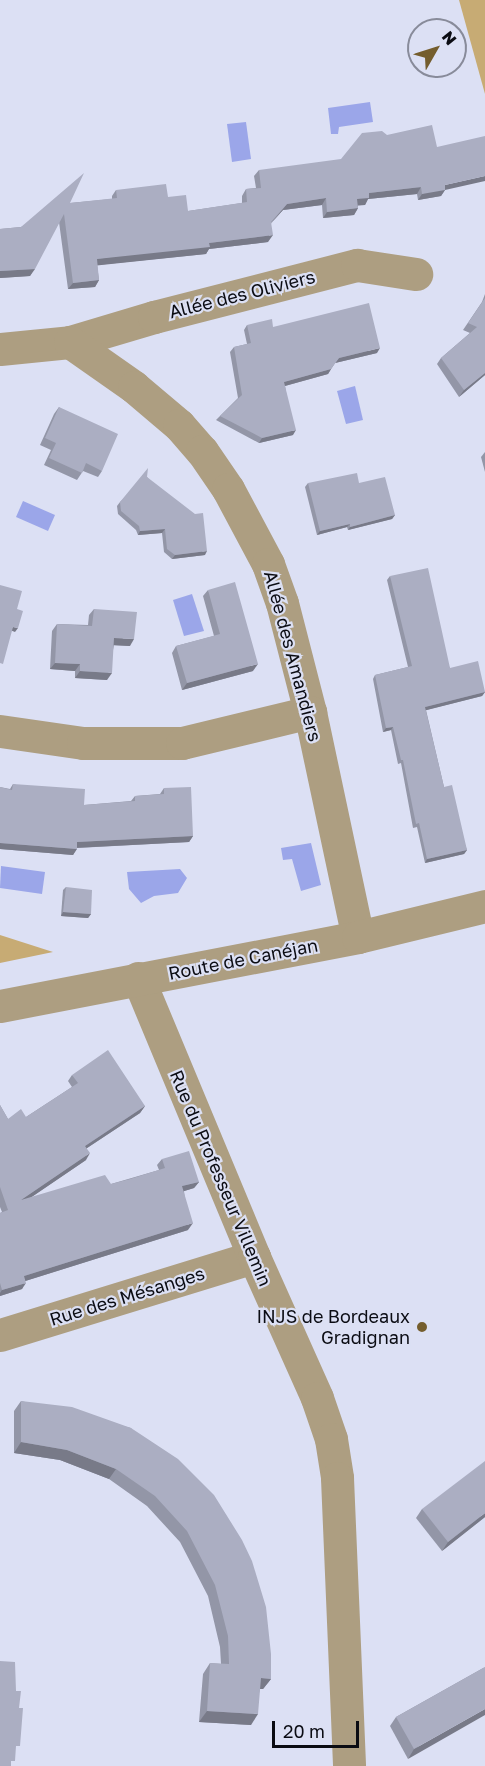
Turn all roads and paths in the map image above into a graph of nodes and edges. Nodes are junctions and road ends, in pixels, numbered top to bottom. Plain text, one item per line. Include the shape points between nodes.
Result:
1 (416, 274) dead end
2 (70, 342) junction
3 (0, 349) edge
4 (310, 712) junction
5 (0, 731) edge
6 (485, 906) edge
7 (358, 937) junction
8 (138, 978) junction
9 (0, 1006) edge
10 (254, 1257) junction
11 (0, 1335) edge
12 (349, 1766) edge

1 - 2 street, Allée des Oliviers via 357,265
2 - 3 street
2 - 4 street, Allée des Amandiers via 179,425 228,489 268,564
4 - 5 street via 182,743 83,743
4 - 7 street, Allée des Amandiers
6 - 7 street, Route de Canéjan
7 - 8 street, Route de Canéjan
8 - 9 street, Route de Canéjan
8 - 10 street, Rue du Professeur Villemin
10 - 11 street, Rue des Mésanges
10 - 12 street, Rue du Professeur Villemin via 317,1398 331,1439 337,1478

